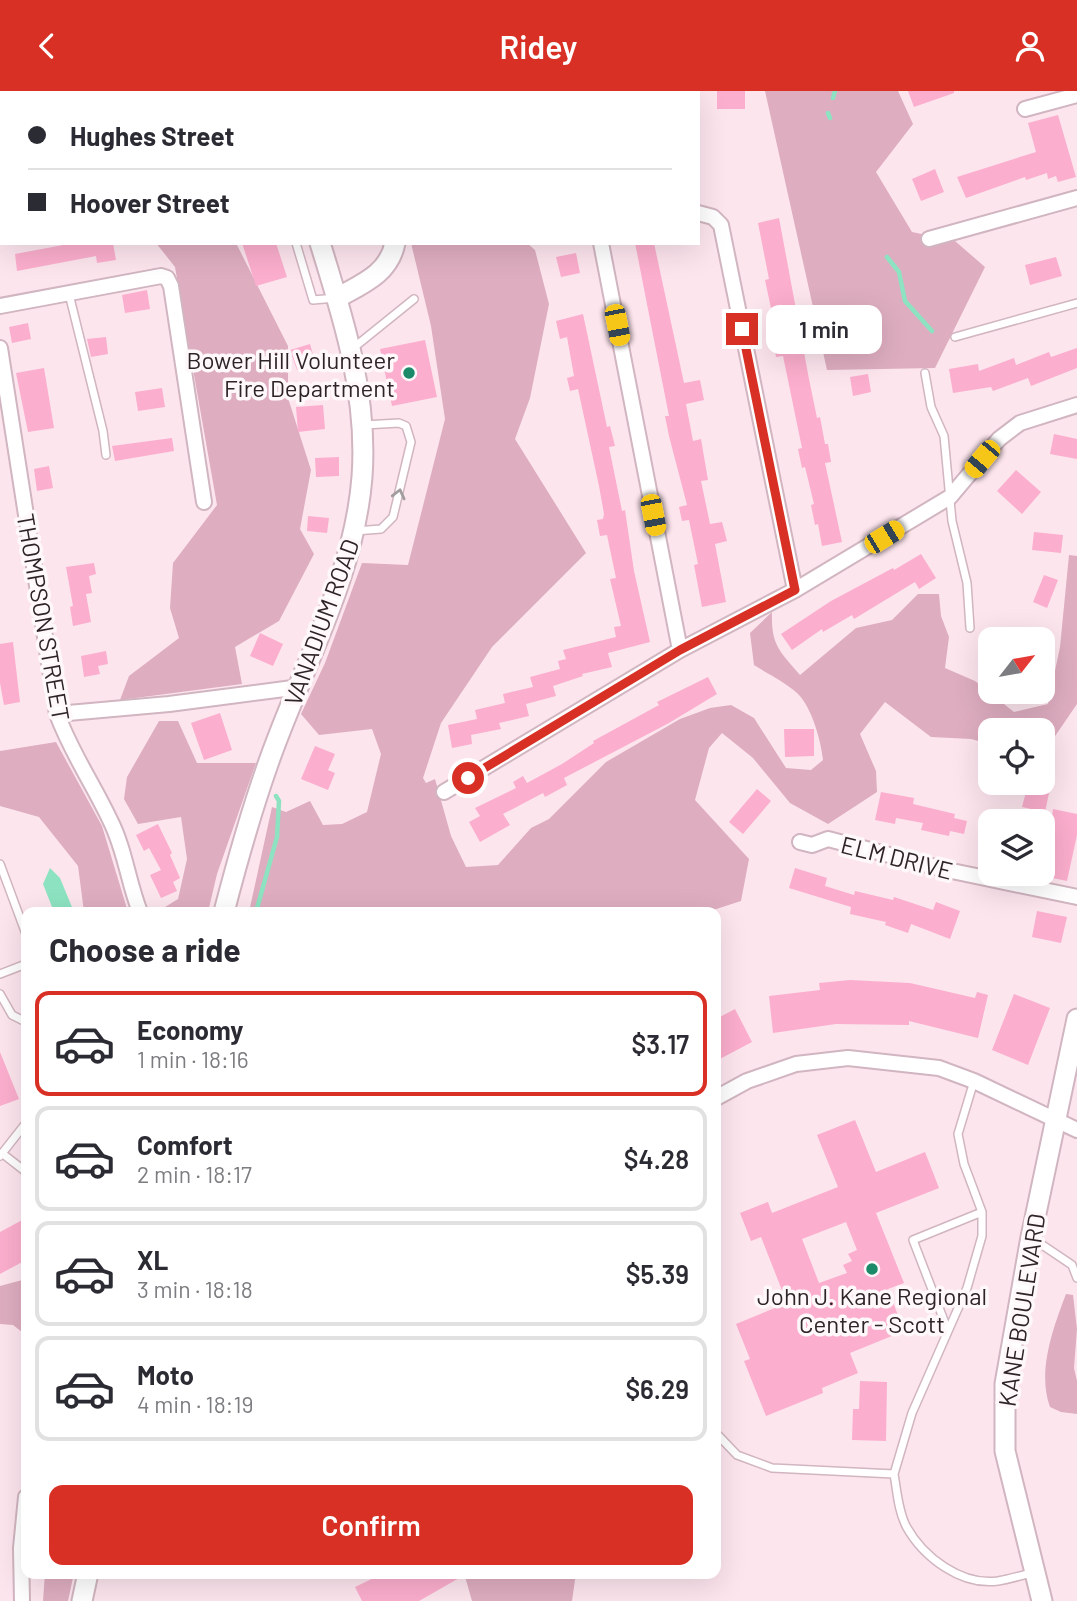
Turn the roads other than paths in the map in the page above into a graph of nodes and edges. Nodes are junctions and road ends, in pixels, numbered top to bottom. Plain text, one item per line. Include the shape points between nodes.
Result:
1 (1077, 95) edge
2 (1025, 109) dead end
3 (1077, 198) edge
4 (701, 213) edge
5 (929, 239) dead end
6 (297, 245) edge
7 (321, 245) edge
8 (394, 245) edge
9 (601, 245) edge
10 (69, 293) junction
11 (337, 297) junction
12 (414, 299) dead end
13 (1077, 303) edge
14 (0, 306) edge
15 (955, 337) dead end
16 (0, 348) edge
17 (351, 349) junction
18 (925, 373) dead end
19 (1077, 405) edge
20 (362, 425) junction
21 (106, 455) dead end
22 (950, 498) junction
23 (204, 502) dead end
24 (354, 531) junction
25 (795, 590) junction
26 (970, 628) dead end
27 (680, 650) junction
28 (300, 687) junction
29 (57, 714) junction
30 (444, 792) dead end
31 (800, 842) dead end
32 (0, 864) edge
33 (1077, 897) edge
34 (139, 907) edge
35 (225, 907) edge
36 (21, 921) edge
37 (21, 966) edge
38 (0, 974) edge
39 (0, 994) edge
40 (1077, 1019) edge
41 (21, 1020) edge
42 (974, 1081) junction
43 (721, 1095) edge
44 (1055, 1120) junction
45 (21, 1129) edge
46 (1077, 1130) edge
47 (1, 1155) edge
48 (21, 1169) edge
49 (982, 1212) junction
50 (1031, 1237) junction
51 (1077, 1278) edge
52 (948, 1331) junction
53 (721, 1438) edge
54 (894, 1474) junction
55 (1036, 1572) junction
56 (22, 1579) edge
57 (87, 1579) edge
58 (22, 1601) edge
59 (82, 1601) edge
60 (1042, 1601) edge

1 - 2 street
3 - 5 street
4 - 25 street via 721,225
6 - 11 lane via 313,300
7 - 11 street, VANADIUM ROAD
8 - 11 street via 387,265 369,281
9 - 27 street
10 - 14 street
10 - 21 lane
10 - 23 street via 166,278 171,286
11 - 17 street, VANADIUM ROAD
12 - 17 lane
13 - 15 lane
16 - 29 street, THOMPSON STREET
17 - 20 street, VANADIUM ROAD
18 - 22 lane via 931,407 944,436
19 - 22 street via 1020,423 999,439
20 - 24 street, VANADIUM ROAD via 362,477
24 -> 20 lane via 381,529 393,517 411,442 406,426 399,423
22 - 25 street
22 - 26 lane via 967,583
24 - 28 street, VANADIUM ROAD
25 - 27 street
27 - 30 street
28 - 29 street
28 - 35 street, VANADIUM ROAD via 268,763
29 - 34 street, THOMPSON STREET via 69,746 111,820
31 - 33 street, ELM DRIVE via 812,845 828,839
32 - 36 lane
37 - 38 lane
39 - 41 lane via 12,1015
40 - 44 street, KANE BOULEVARD
42 - 43 street via 939,1068 848,1058 796,1064
42 - 44 street
42 - 49 lane via 958,1134
44 - 46 street
44 - 50 street, KANE BOULEVARD
45 - 47 lane
47 - 48 lane
49 - 52 lane via 982,1236
49 - 52 lane via 913,1240
50 - 51 lane via 1072,1265
50 - 55 street, KANE BOULEVARD via 1005,1384 1004,1422 1010,1478
52 - 54 lane via 912,1413
53 - 54 lane via 737,1455 772,1468
54 - 55 lane via 906,1526 925,1551 951,1572 996,1581
55 - 60 street, KANE BOULEVARD
56 - 58 street
57 - 59 street

